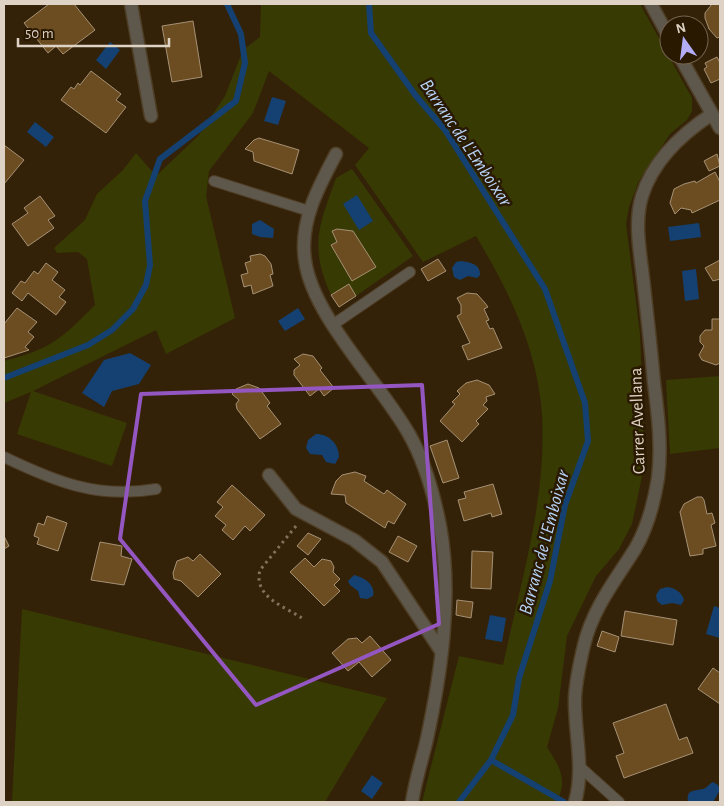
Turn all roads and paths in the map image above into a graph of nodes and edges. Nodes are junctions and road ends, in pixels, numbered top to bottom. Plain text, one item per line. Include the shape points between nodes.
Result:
1 (131, 4) edge
2 (650, 4) edge
3 (659, 20) edge
4 (685, 65) edge
5 (712, 114) junction
6 (151, 116) dead end
7 (720, 128) edge
8 (336, 154) dead end
9 (214, 181) dead end
10 (309, 211) junction
11 (410, 272) dead end
12 (334, 324) junction
13 (4, 458) edge
14 (269, 475) dead end
15 (156, 489) dead end
16 (306, 514) junction
17 (302, 618) dead end
18 (441, 651) junction
19 (580, 767) junction
20 (412, 802) edge
21 (575, 802) edge
22 (619, 802) edge

1 - 6 street
2 - 3 street
4 - 5 street
5 - 7 street
5 - 19 street, Carrer Avellana via 686,133 662,160 648,183 638,213 658,416 658,475 643,533 600,602 584,646 575,697
8 - 10 street
9 - 10 lane
10 - 12 street via 304,245 307,272 313,290
11 - 12 lane
12 - 18 street via 409,433 423,464 442,541 446,611
13 - 15 lane via 72,486 116,493
14 - 16 street via 296,509
16 - 17 path via 260,570 259,576 259,585 267,597
16 - 18 street via 354,540 382,562
18 - 20 street
19 - 21 street, Carrer Avellana
19 - 22 lane

